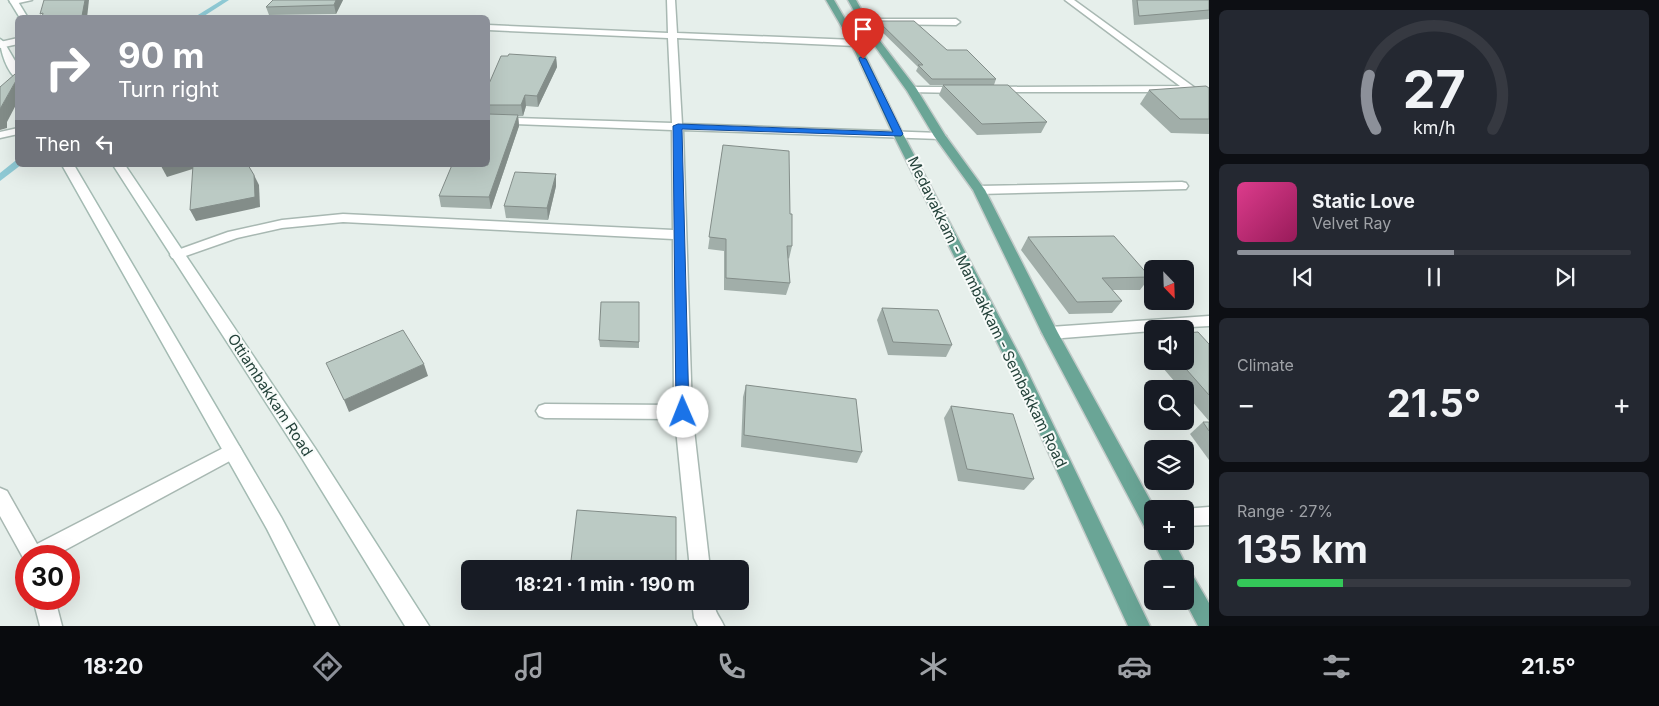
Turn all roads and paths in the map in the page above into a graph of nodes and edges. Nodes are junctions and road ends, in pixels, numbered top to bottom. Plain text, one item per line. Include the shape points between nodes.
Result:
1 (28, 0) edge
2 (672, 0) edge
3 (830, 0) edge
4 (852, 0) edge
5 (1069, 0) edge
6 (14, 1) edge
7 (22, 15) edge
8 (864, 22) junction
9 (956, 22) dead end
10 (490, 28) edge
11 (674, 37) junction
12 (15, 42) edge
13 (855, 43) junction
14 (0, 44) edge
15 (15, 71) edge
16 (1188, 89) junction
17 (912, 90) junction
18 (1209, 103) edge
19 (490, 120) edge
20 (678, 126) junction
21 (15, 132) edge
22 (898, 134) junction
23 (0, 135) edge
24 (940, 136) junction
25 (121, 167) edge
26 (71, 168) edge
27 (1182, 186) dead end
28 (978, 190) junction
29 (680, 235) junction
30 (177, 255) junction
31 (1209, 321) edge
32 (1050, 333) junction
33 (545, 411) dead end
34 (683, 412) junction
35 (233, 451) junction
36 (0, 497) edge
37 (1144, 505) edge
38 (1209, 516) edge
39 (1194, 517) edge
40 (28, 545) edge
41 (55, 545) edge
42 (699, 560) edge
43 (1194, 597) edge
44 (47, 610) edge
45 (704, 610) edge
46 (1209, 624) edge
47 (51, 626) edge
48 (328, 626) edge
49 (418, 626) edge
50 (713, 626) edge
51 (1139, 626) edge

1 - 6 street
2 - 11 street
3 - 13 main road, Medavakkam - Mambakkam - Sembakkam Road
4 - 8 main road
5 - 16 street
6 - 7 street
8 - 9 street
8 - 17 main road
10 - 11 street
11 - 13 street
11 - 20 street
12 - 14 street
13 - 22 main road, Medavakkam - Mambakkam - Sembakkam Road
14 - 15 street
16 - 17 street
16 - 18 street
17 - 24 main road
19 - 20 street
20 - 22 street
20 - 29 street
21 - 23 street
22 - 24 street
22 - 51 main road, Medavakkam - Mambakkam - Sembakkam Road via 1015,362
24 - 28 main road
25 - 30 street, Ottiambakkam Road
26 - 35 street
27 - 28 street
28 - 32 main road
29 - 30 street via 343,218 282,224
29 - 34 street
30 - 49 street, Ottiambakkam Road
31 - 32 street
32 - 37 main road
33 - 34 street
34 - 42 street
35 - 41 street
35 - 48 street
36 - 40 street
38 - 39 street
43 - 46 main road
44 - 47 street
45 - 50 street via 705,618

